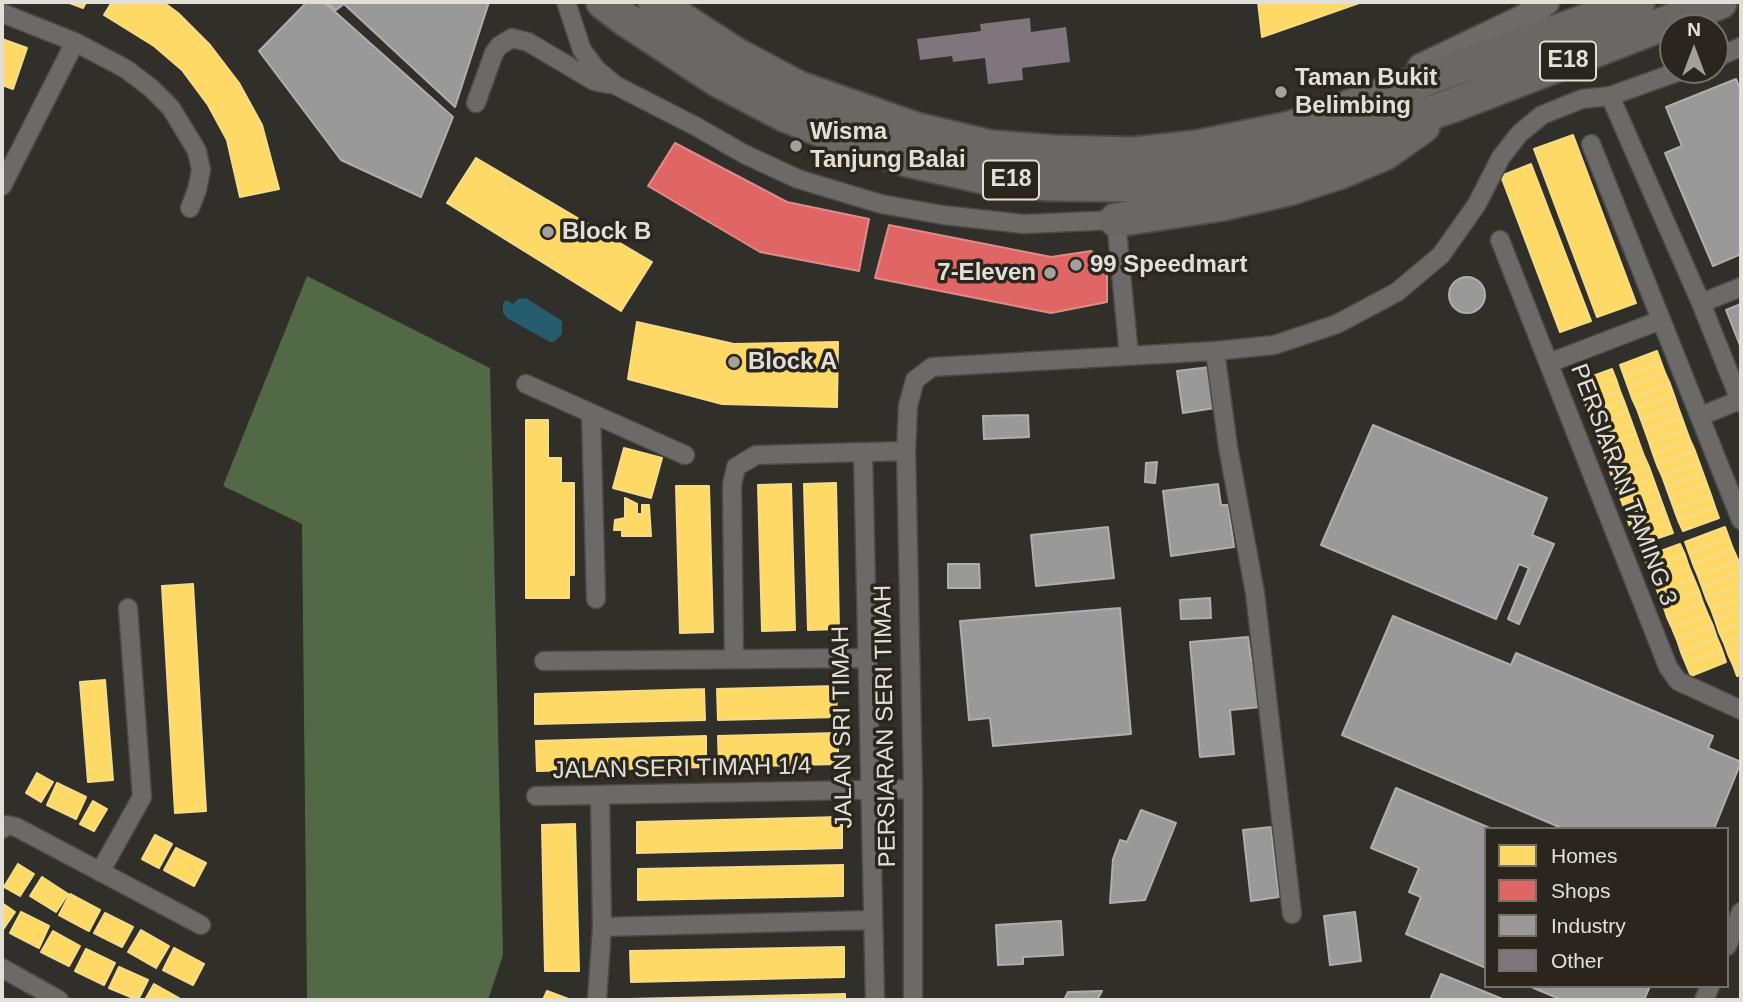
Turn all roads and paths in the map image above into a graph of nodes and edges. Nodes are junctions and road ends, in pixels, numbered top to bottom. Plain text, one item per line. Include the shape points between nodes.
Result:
1 (566, 2) edge
2 (603, 2) edge
3 (655, 2) edge
4 (1546, 2) edge
5 (1638, 2) edge
6 (1720, 2) edge
7 (2, 13) edge
8 (577, 32) junction
9 (75, 43) junction
10 (549, 54) junction
11 (1659, 79) edge
12 (615, 85) junction
13 (1610, 96) junction
14 (1372, 99) junction
15 (476, 103) dead end
16 (1451, 106) junction
17 (1591, 144) dead end
18 (2, 186) edge
19 (190, 208) dead end
20 (1116, 220) junction
21 (1500, 240) dead end
22 (1741, 287) edge
23 (1701, 303) junction
24 (1661, 320) junction
25 (1216, 352) junction
26 (1129, 356) junction
27 (1549, 363) junction
28 (526, 384) dead end
29 (1741, 401) edge
30 (591, 414) junction
31 (1701, 416) junction
32 (906, 451) junction
33 (863, 452) junction
34 (685, 455) dead end
35 (1741, 520) edge
36 (596, 599) dead end
37 (128, 608) dead end
38 (866, 658) junction
39 (734, 659) junction
40 (544, 661) dead end
41 (1741, 710) edge
42 (913, 789) junction
43 (869, 790) junction
44 (600, 795) junction
45 (536, 796) dead end
46 (5, 827) edge
47 (100, 872) junction
48 (1741, 912) edge
49 (1292, 914) dead end
50 (873, 920) junction
51 (201, 925) dead end
52 (602, 927) junction
53 (1729, 941) edge
54 (2, 968) edge
55 (60, 1000) edge
56 (597, 1000) edge
57 (875, 1000) edge
58 (913, 1000) edge

1 - 8 street
2 - 16 highway, E18 via 718,80 785,115 907,160 984,177 1049,184 1137,185 1206,177 1302,156
3 - 14 highway, E18 via 734,54 799,88 915,129 990,146 1134,154 1198,147 1291,128
4 - 14 main road via 1526,17 1424,65
5 - 14 highway, E18
6 - 16 highway, E18
7 - 9 street
8 - 10 street via 564,51
8 - 12 street via 582,50
9 - 18 street
9 - 19 street via 126,69 151,88 185,128 201,170
10 - 12 street via 594,81
10 - 15 street via 512,38 499,46
11 - 13 street, PERSIARAN SERI TIMAH
12 - 20 street via 798,179 881,204 1024,224
13 - 23 street
13 - 25 street, PERSIARAN SERI TIMAH via 1582,100 1542,115 1520,133 1441,255 1396,292 1337,324 1274,345
16 - 20 highway via 1385,153 1340,172 1235,201
17 - 24 street
20 - 26 street
21 - 27 street, PERSIARAN TAMING 3
22 - 23 street
23 - 29 street
24 - 27 street
24 - 31 street
25 - 26 street, PERSIARAN SERI TIMAH
25 - 49 street via 1255,593
26 - 32 street, PERSIARAN SERI TIMAH via 932,367 915,380 908,406
27 - 41 street, PERSIARAN TAMING 3 via 1668,667 1678,681
28 - 30 street
29 - 31 street
30 - 34 street
30 - 36 street
31 - 35 street
32 - 33 street
32 - 42 street, PERSIARAN SERI TIMAH
33 - 38 street, JALAN SRI TIMAH
33 - 39 street via 756,455 736,467 732,485
37 - 47 street via 142,797
38 - 39 street
38 - 43 street, JALAN SRI TIMAH
39 - 40 street
42 - 43 street, JALAN SERI TIMAH 1/4
42 - 58 street, PERSIARAN SERI TIMAH
43 - 44 street, JALAN SERI TIMAH 1/4
43 - 50 street, JALAN SRI TIMAH
44 - 45 street, JALAN SERI TIMAH 1/4
44 - 52 street
46 - 47 street
47 - 51 street
48 - 53 street
50 - 52 street
50 - 57 street, JALAN SRI TIMAH
52 - 56 street
54 - 55 street

